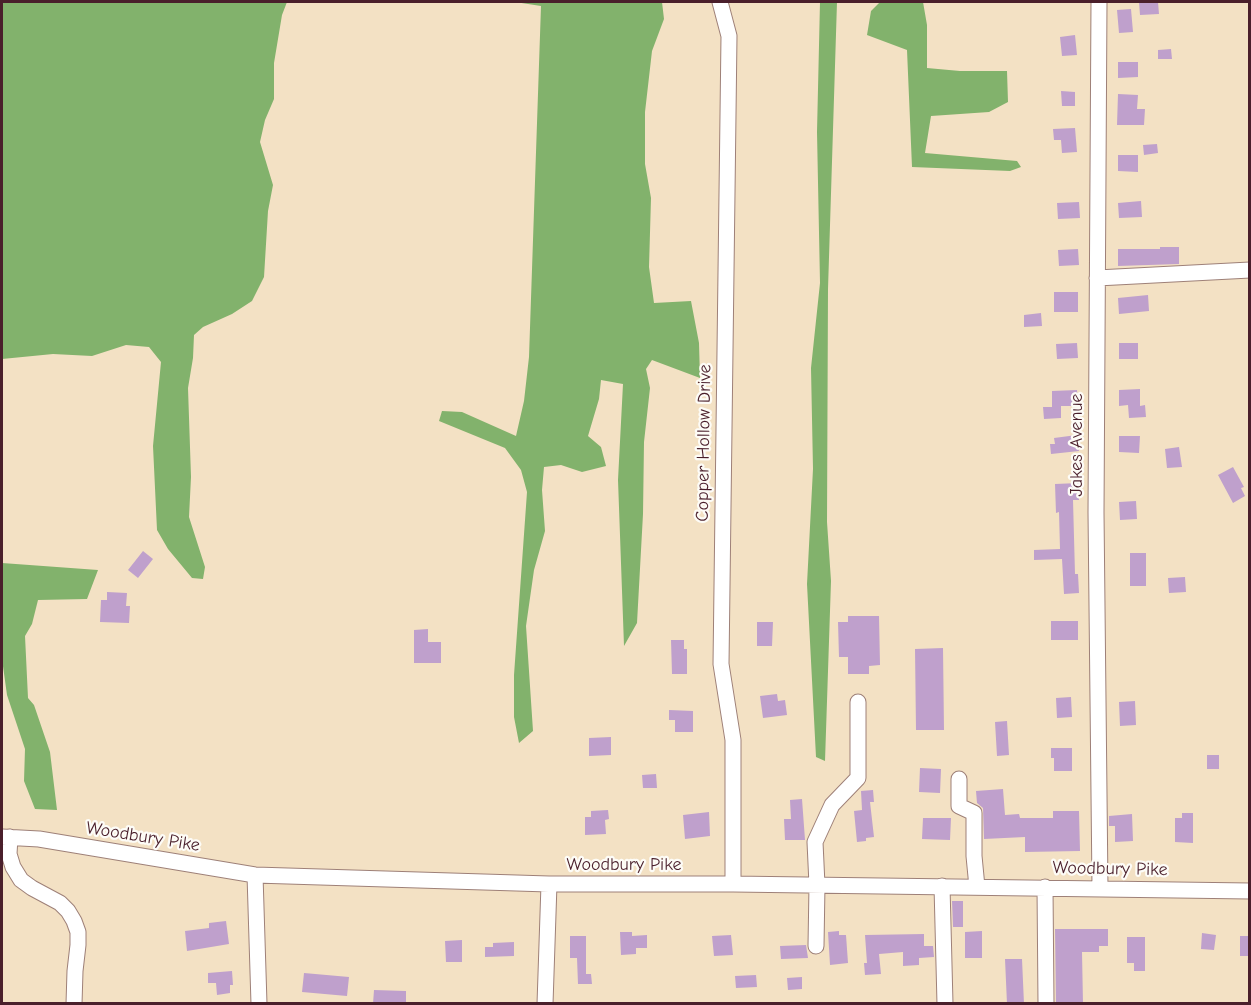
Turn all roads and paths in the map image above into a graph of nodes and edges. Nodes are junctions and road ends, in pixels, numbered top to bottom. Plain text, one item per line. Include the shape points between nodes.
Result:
1 (720, 2) edge
2 (1100, 2) edge
3 (1250, 270) edge
4 (1097, 278) junction
5 (858, 702) dead end
6 (959, 779) dead end
7 (6, 837) edge
8 (255, 875) junction
9 (549, 884) junction
10 (733, 884) junction
11 (818, 885) junction
12 (942, 886) junction
13 (977, 887) junction
14 (1045, 887) junction
15 (1100, 888) junction
16 (1250, 891) edge
17 (816, 946) dead end
18 (74, 1004) edge
19 (259, 1004) edge
20 (545, 1004) edge
21 (945, 1004) edge
22 (1046, 1004) edge

1 - 10 street, Copper Hollow Drive via 729,36 721,664 733,740
2 - 4 street, Jakes Avenue
3 - 4 street
4 - 15 street, Jakes Avenue
5 - 11 street via 858,778 832,805 815,842
6 - 13 street via 959,806 974,813
7 - 8 street, Woodbury Pike via 39,839
7 - 18 street via 11,861 21,880 60,903 74,921 78,933
8 - 9 street, Woodbury Pike
8 - 19 street
9 - 10 street, Woodbury Pike
9 - 20 street
10 - 11 street, Woodbury Pike
11 - 12 street, Woodbury Pike
11 - 17 street
12 - 13 street, Woodbury Pike
12 - 21 street
13 - 14 street, Woodbury Pike
14 - 15 street, Woodbury Pike
14 - 22 street
15 - 16 street, Woodbury Pike

